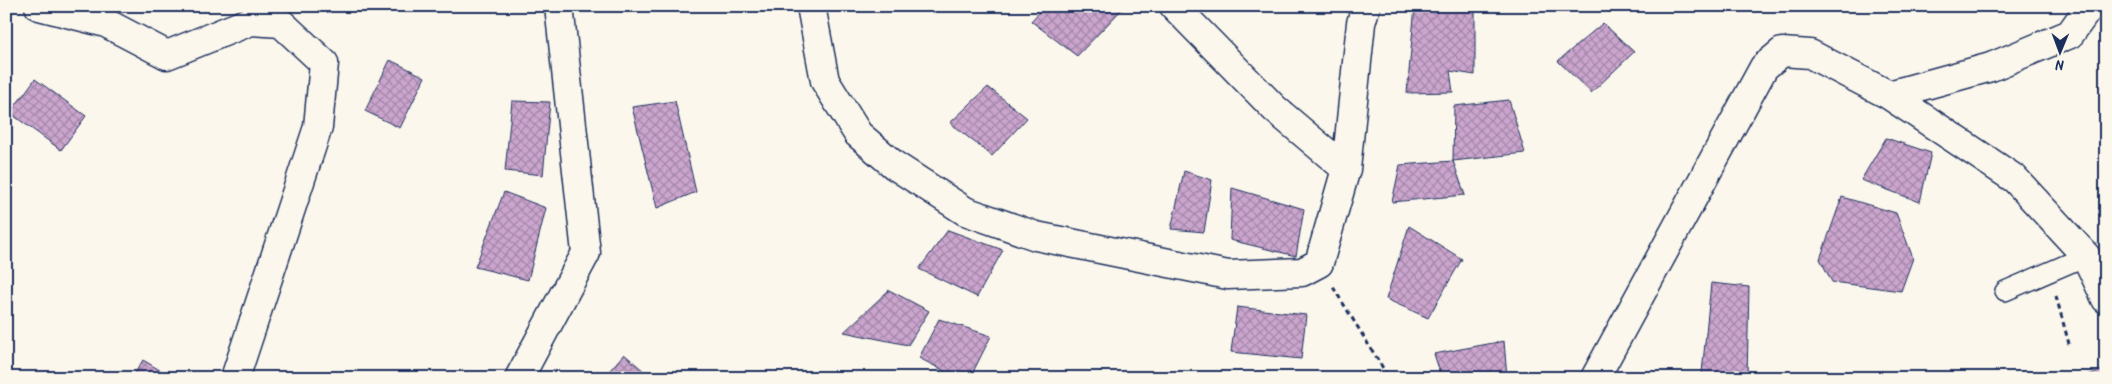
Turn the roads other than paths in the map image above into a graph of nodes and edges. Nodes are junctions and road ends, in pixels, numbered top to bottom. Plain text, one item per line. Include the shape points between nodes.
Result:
1 (39, 6) edge
2 (559, 6) edge
3 (811, 6) edge
4 (1174, 6) edge
5 (1366, 6) edge
6 (2090, 6) edge
7 (1889, 94) junction
8 (1346, 169) junction
9 (2086, 256) junction
10 (2005, 291) dead end
11 (2106, 299) edge
12 (235, 378) edge
13 (519, 378) edge
14 (1595, 378) edge

1 - 12 street via 106,23 167,55 251,21 281,23 324,63 318,127
2 - 13 street via 586,253
3 - 8 street via 825,80 858,134 894,165 965,212 1036,236 1228,275 1302,272 1319,263
4 - 8 street via 1275,109
5 - 8 street via 1361,22
6 - 7 street via 2070,34 1991,68
7 - 9 street via 2015,179
7 - 14 street via 1810,54 1782,52 1764,67
9 - 10 lane
9 - 11 street

